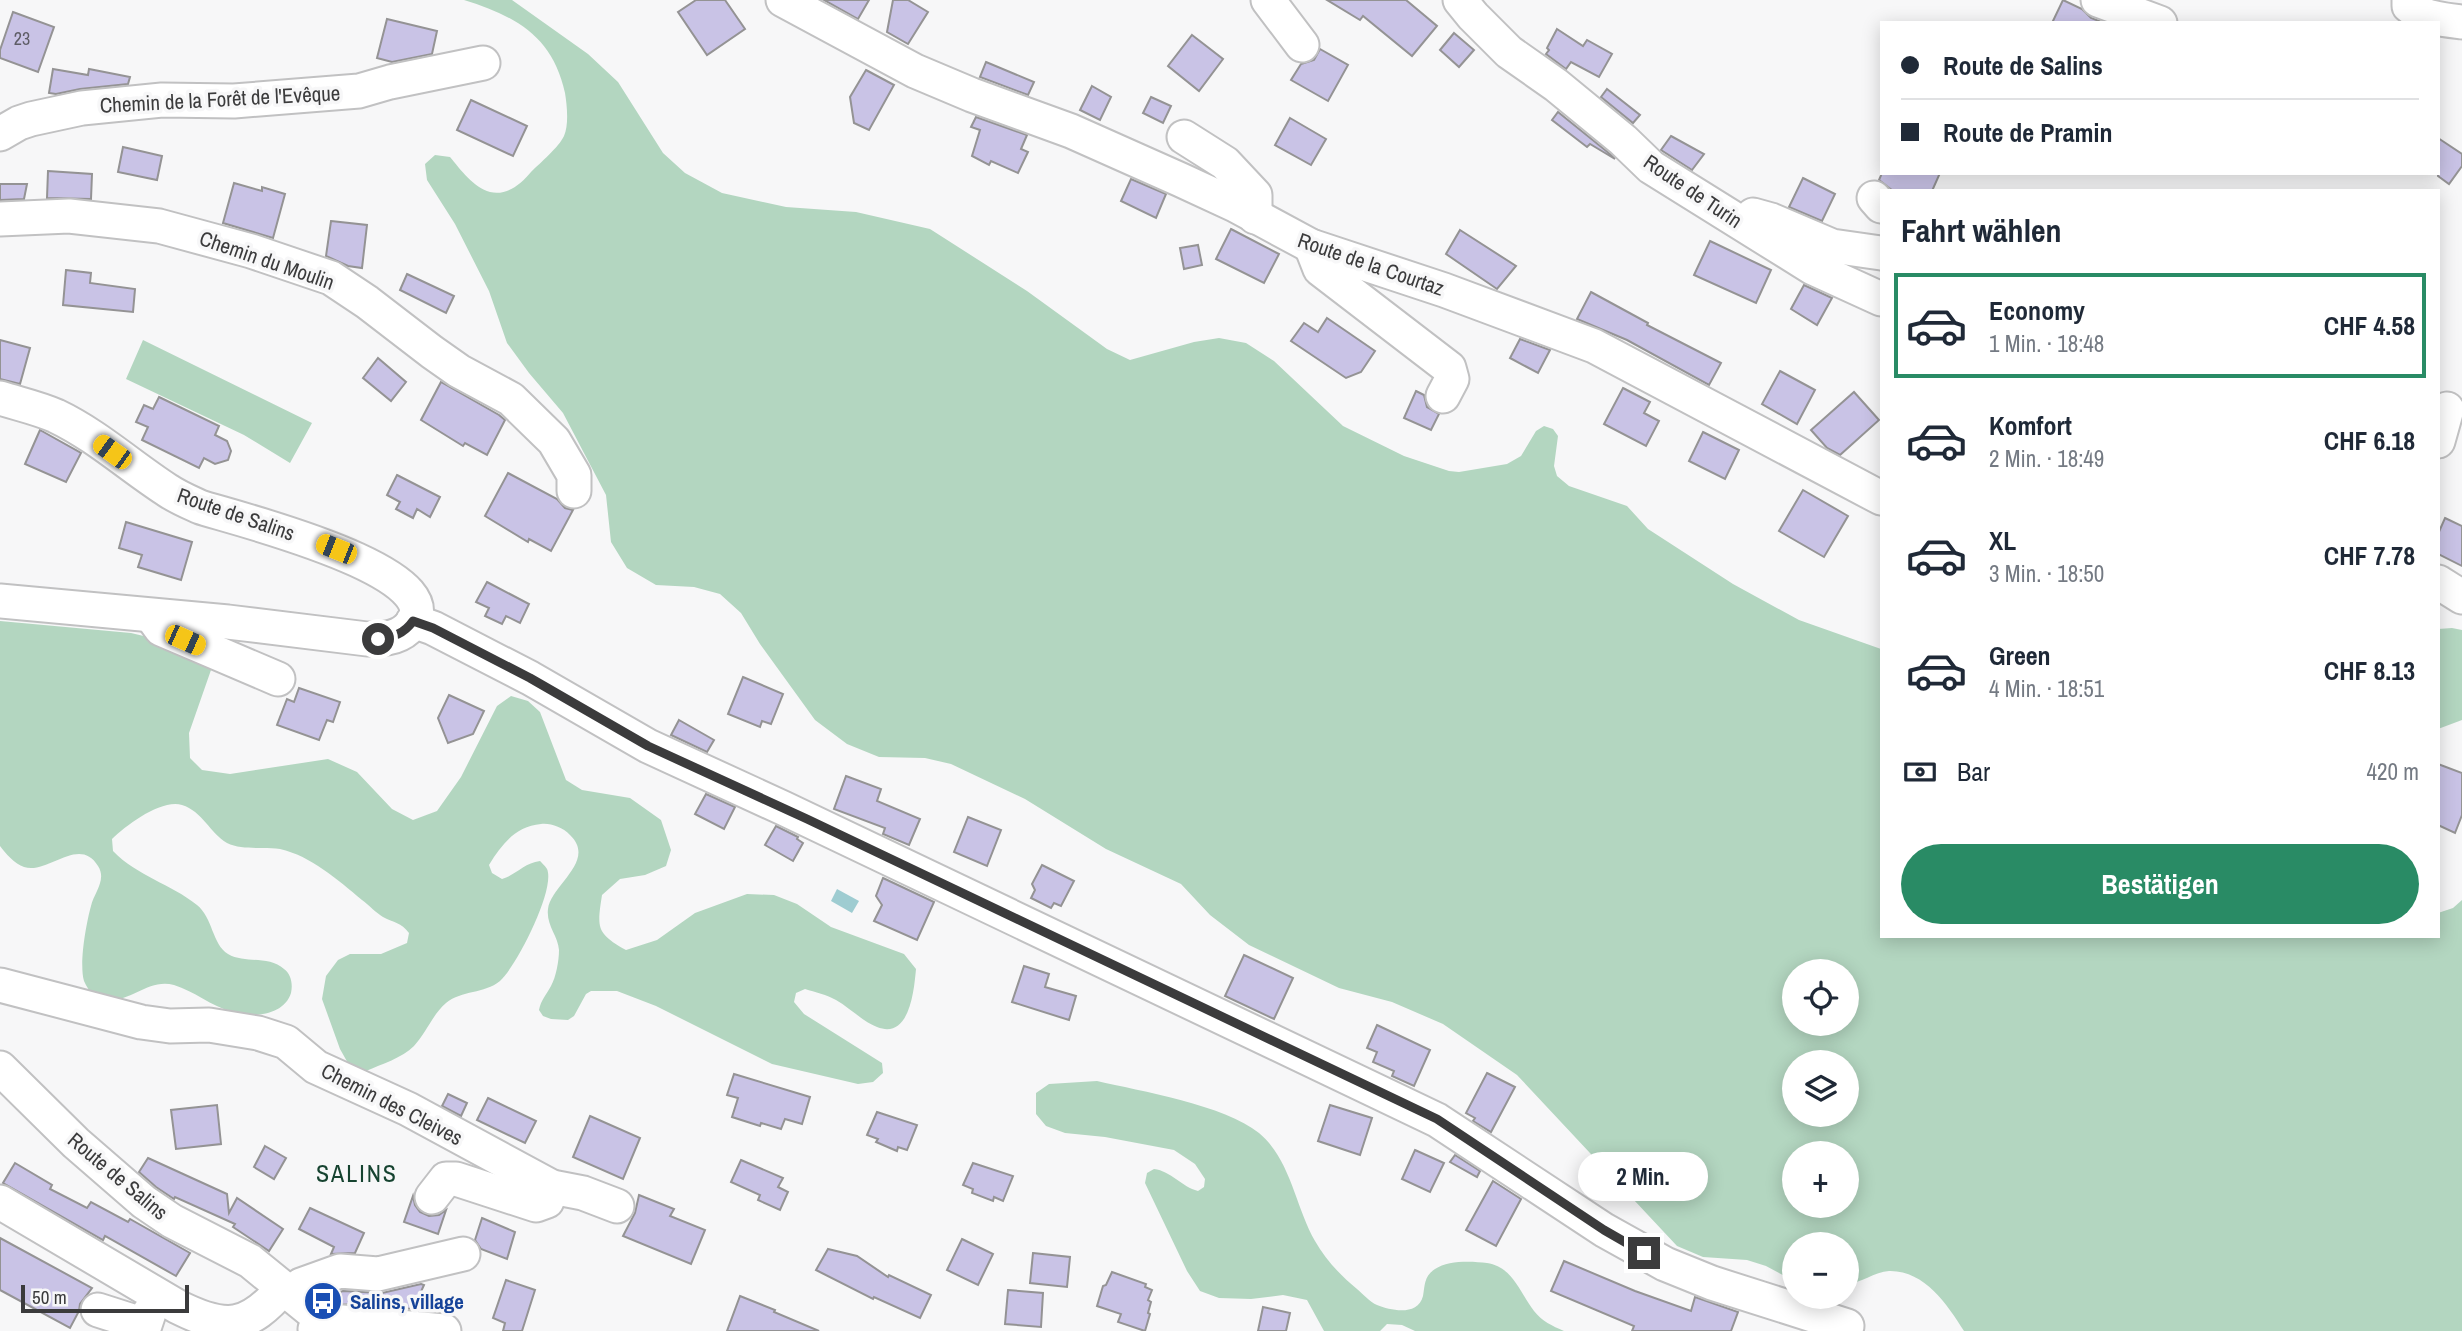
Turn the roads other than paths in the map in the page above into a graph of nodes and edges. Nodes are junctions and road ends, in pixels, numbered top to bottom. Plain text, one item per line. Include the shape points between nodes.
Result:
1 (783, 0) edge
2 (1268, 0) edge
3 (1460, 0) edge
4 (2098, 0) edge
5 (2409, 0) edge
6 (2155, 21) edge
7 (2462, 22) edge
8 (1302, 45) dead end
9 (483, 63) dead end
10 (0, 134) edge
11 (1184, 137) dead end
12 (1255, 217) junction
13 (1728, 217) junction
14 (0, 219) edge
15 (1311, 246) junction
16 (1880, 253) edge
17 (1880, 299) edge
18 (1443, 396) dead end
19 (0, 398) edge
20 (2447, 410) dead end
21 (2440, 434) edge
22 (574, 491) dead end
23 (1880, 497) edge
24 (2440, 583) edge
25 (2462, 597) edge
26 (0, 601) edge
27 (151, 615) junction
28 (413, 621) junction
29 (278, 678) dead end
30 (0, 985) edge
31 (0, 1068) edge
32 (552, 1187) junction
33 (432, 1198) dead end
34 (0, 1202) edge
35 (617, 1206) dead end
36 (53, 1232) junction
37 (463, 1254) dead end
38 (287, 1290) junction
39 (98, 1310) dead end
40 (1847, 1326) dead end
41 (325, 1330) edge
42 (444, 1331) edge

1 - 12 street, Route de la Courtaz via 915,71 1071,131
2 - 8 street
3 - 13 street, Route de Turin via 1509,52 1556,85 1651,167
4 - 6 street
5 - 7 street via 2415,11
9 - 10 street, Chemin de la Forêt de l'Evêque via 359,91 82,108 19,123
11 - 12 street via 1225,163 1255,195
12 - 15 street, Route de la Courtaz
13 - 16 street via 1741,212 1770,219 1832,246
13 - 17 street, Route de Turin via 1812,268
14 - 22 street, Chemin du Moulin via 69,216 159,226 331,278 459,371 511,399 554,440 574,475
15 - 18 street via 1320,269 1449,368 1452,379
15 - 23 street, Route de la Courtaz via 1594,346
19 - 28 street, Route de Salins via 50,413 181,499 319,542 362,561 409,594 416,611
20 - 21 street
24 - 25 street
26 - 27 street
27 - 28 street via 367,639 396,636
27 - 29 street via 161,629
28 - 40 street via 530,678 648,746 1437,1119 1604,1230 1665,1264
30 - 32 street, Chemin des Cleives via 141,1022 209,1024 286,1042 316,1067 408,1109
31 - 38 street, Route de Salins via 144,1202 250,1261
32 - 33 street via 547,1201 536,1205 446,1179
32 - 35 street, Chemin des Cleives
34 - 36 street
36 - 38 street via 209,1321 247,1320
36 - 39 street via 57,1253 66,1262 159,1319 145,1325
37 - 38 street via 378,1274 349,1270
38 - 41 street, Route de Salins
41 - 42 street via 342,1322

